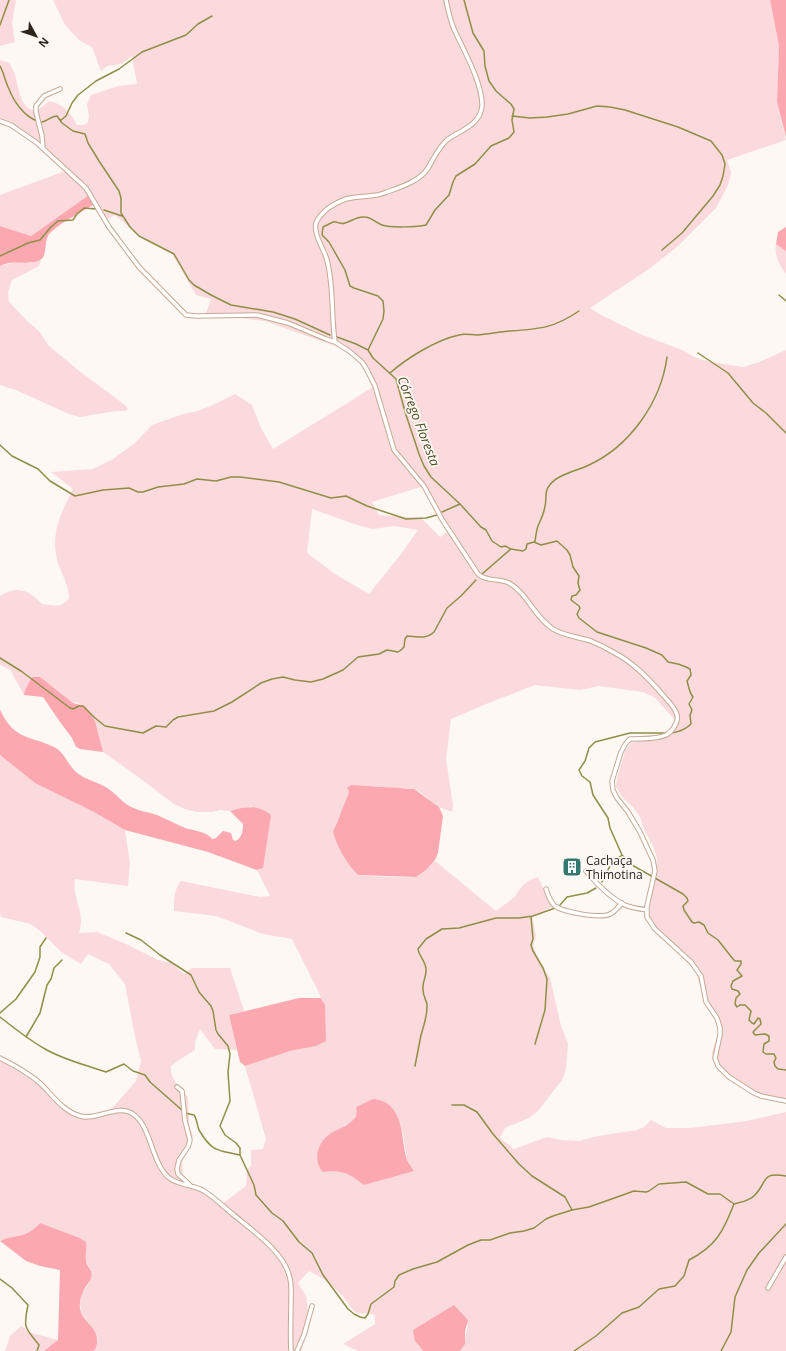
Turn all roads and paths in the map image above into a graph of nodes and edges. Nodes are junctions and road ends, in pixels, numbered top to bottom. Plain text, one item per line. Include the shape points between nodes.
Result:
1 (446, 0) edge
2 (60, 89) dead end
3 (0, 121) edge
4 (43, 148) junction
5 (336, 342) junction
6 (586, 871) dead end
7 (546, 890) dead end
8 (622, 903) junction
9 (647, 910) junction
10 (0, 1058) edge
11 (177, 1087) dead end
12 (786, 1101) edge
13 (192, 1186) junction
14 (786, 1257) edge
15 (768, 1288) dead end
16 (312, 1306) dead end
17 (291, 1351) edge
18 (297, 1351) edge

1 - 5 street via 454,28 479,89 481,110 470,127 441,146 428,168 418,178 377,196 356,197 339,202 318,218 316,230 329,272
2 - 4 street via 44,96 36,106
3 - 4 street via 21,131
4 - 5 street via 86,188 109,227 139,267 185,314 257,316 288,324
5 - 9 street via 358,358 367,370 394,450 424,486 443,521 478,574 486,579 501,580 509,584 524,597 539,618 555,630 592,641 638,668 675,712 677,720 669,734 628,741 621,752 612,781 614,793 640,832 653,860 654,875
6 - 8 street via 601,888
7 - 8 street via 558,908 586,915 608,915
8 - 9 street
9 - 12 street via 647,917 655,929 701,976 706,1002 717,1018 720,1028 715,1058 718,1066 728,1077 754,1093
10 - 13 street via 34,1079 73,1113 90,1117 123,1110 134,1114 142,1124 155,1157 167,1176 176,1182
11 - 13 street via 182,1091 184,1121 190,1140 177,1169 180,1177
13 - 17 street via 204,1191 262,1238 286,1267 291,1287
14 - 15 street
16 - 18 street

